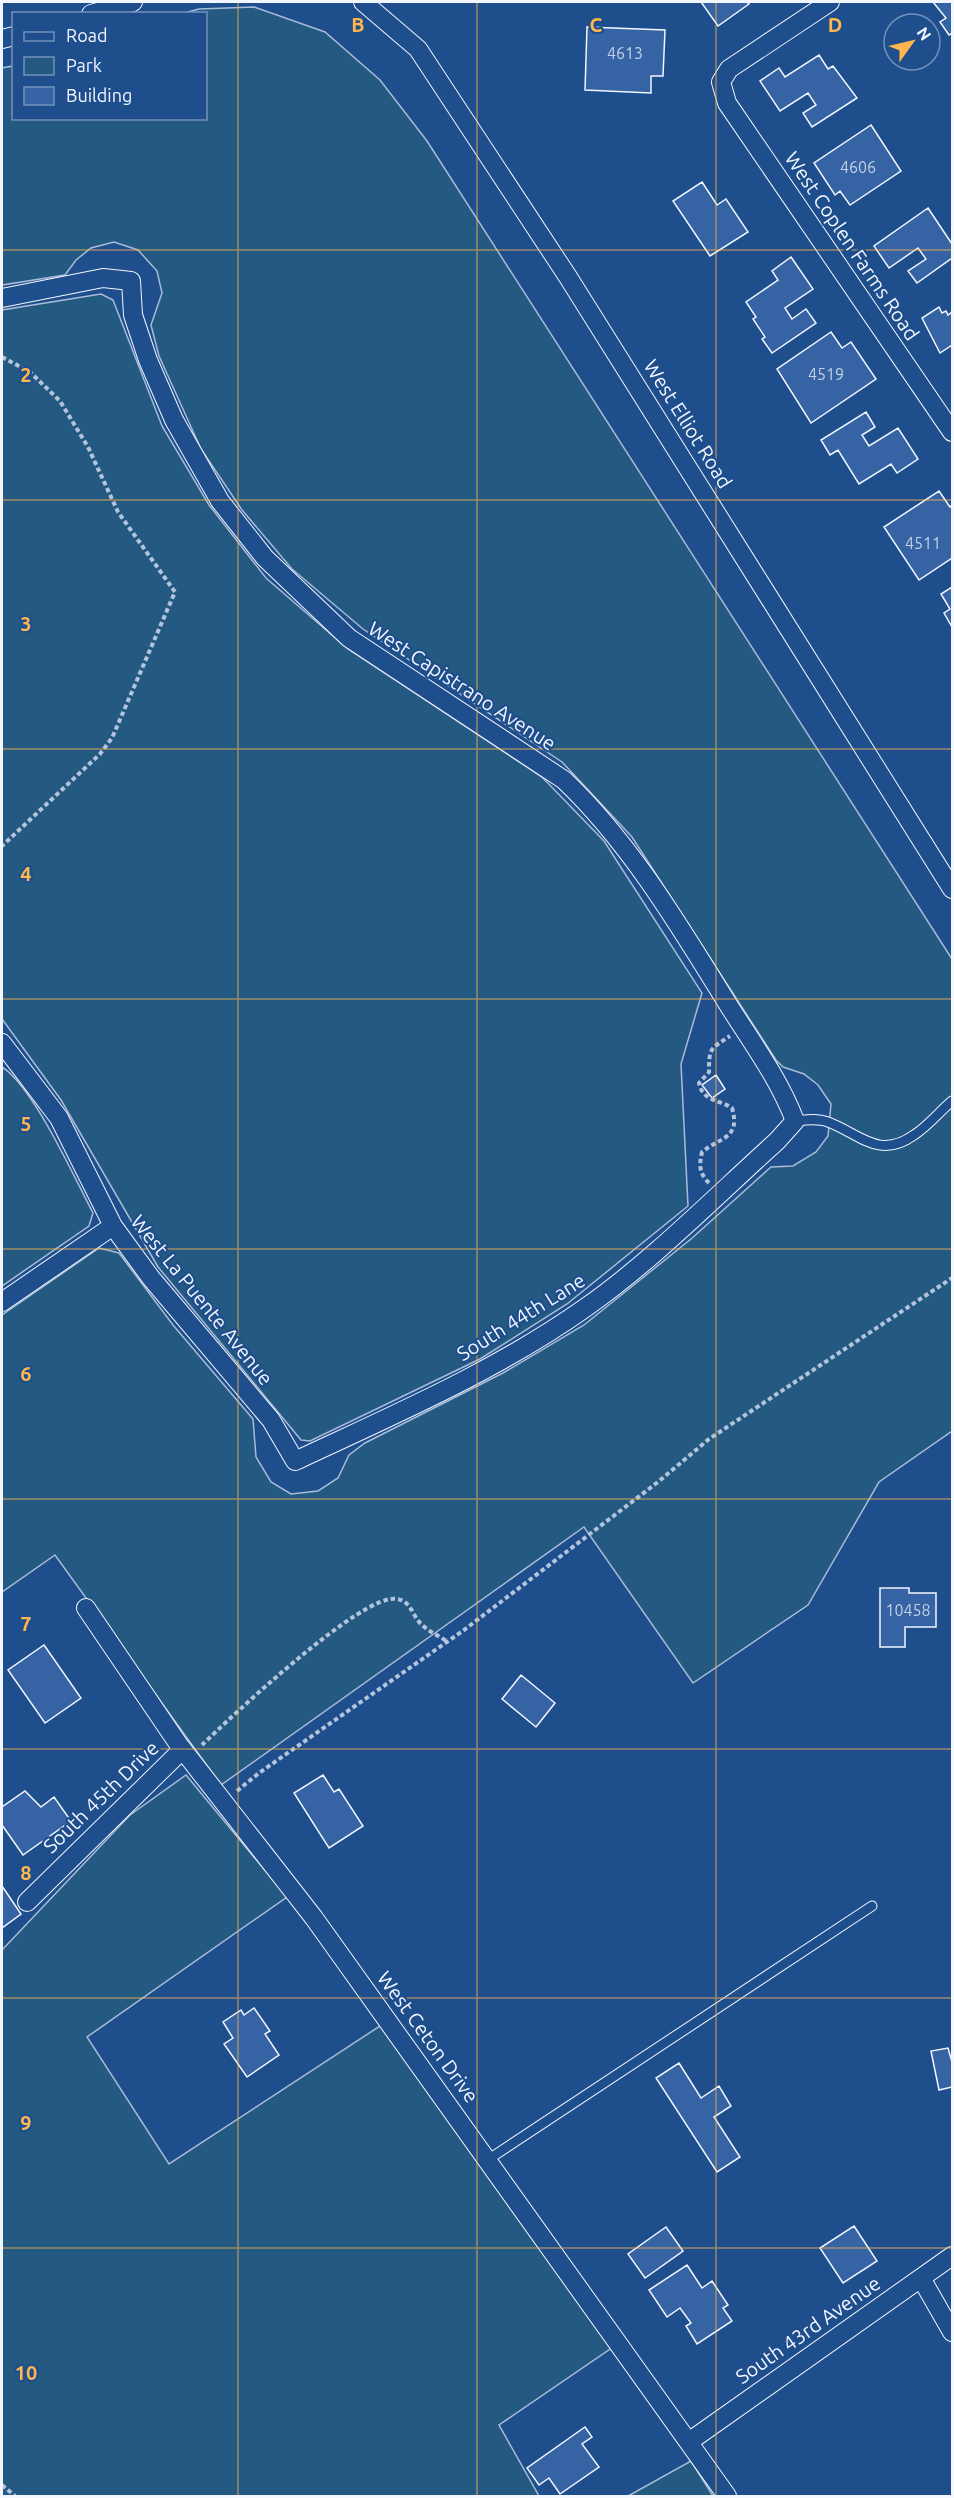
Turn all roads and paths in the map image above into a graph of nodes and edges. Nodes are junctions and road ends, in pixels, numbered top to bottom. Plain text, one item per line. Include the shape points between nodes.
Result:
1 (133, 2) edge
2 (363, 2) edge
3 (830, 2) edge
4 (98, 12) edge
5 (2, 298) edge
6 (2, 357) edge
7 (952, 432) edge
8 (2, 846) edge
9 (952, 889) edge
10 (742, 1026) junction
11 (2, 1043) edge
12 (952, 1101) edge
13 (795, 1120) junction
14 (719, 1193) junction
15 (113, 1226) junction
16 (952, 1278) edge
17 (2, 1302) edge
18 (295, 1461) joint
19 (86, 1608) dead end
20 (448, 1642) junction
21 (185, 1754) junction
22 (223, 1803) junction
23 (27, 1902) dead end
24 (872, 1906) dead end
25 (489, 2159) junction
26 (952, 2256) edge
27 (921, 2278) junction
28 (952, 2332) edge
29 (690, 2441) junction
30 (2, 2485) edge
31 (15, 2496) edge
32 (727, 2496) edge

1 - 4 street
2 - 9 street, West Elliot Road via 425,59 587,307
3 - 7 street, West Coplen Farms Road via 729,69 721,82 727,103
5 - 10 street, West Capistrano Avenue via 96,279 131,281 133,315 174,420 220,501 265,558 349,638 564,780 588,803 631,857
6 - 8 path via 30,372 60,401 88,447 118,512 175,592 112,738 100,754
10 - 13 street, West Capistrano Avenue via 782,1087
10 - 14 path via 711,1048 710,1072 699,1083 706,1097 724,1102 734,1115 735,1124 727,1138 702,1152 699,1164 701,1175
11 - 15 street, West La Puente Avenue via 59,1118
12 - 13 lane via 915,1135 898,1144 878,1146 828,1122
13 - 14 street, South 44th Lane
14 - 18 street, South 44th Lane via 585,1308 419,1403
15 - 17 street
15 - 18 street, West La Puente Avenue via 151,1278 271,1420
16 - 20 path via 709,1439
19 - 21 street, West Ceton Drive
20 - 21 path via 421,1623 405,1601 378,1600 304,1654
20 - 22 path via 259,1773
21 - 22 street, West Ceton Drive
21 - 23 street, South 45th Drive
22 - 25 street, West Ceton Drive via 314,1918
24 - 25 lane
25 - 29 street, West Ceton Drive
26 - 27 street, South 43rd Avenue
27 - 28 street
27 - 29 street, South 43rd Avenue
29 - 32 street, West Ceton Drive
30 - 31 path

